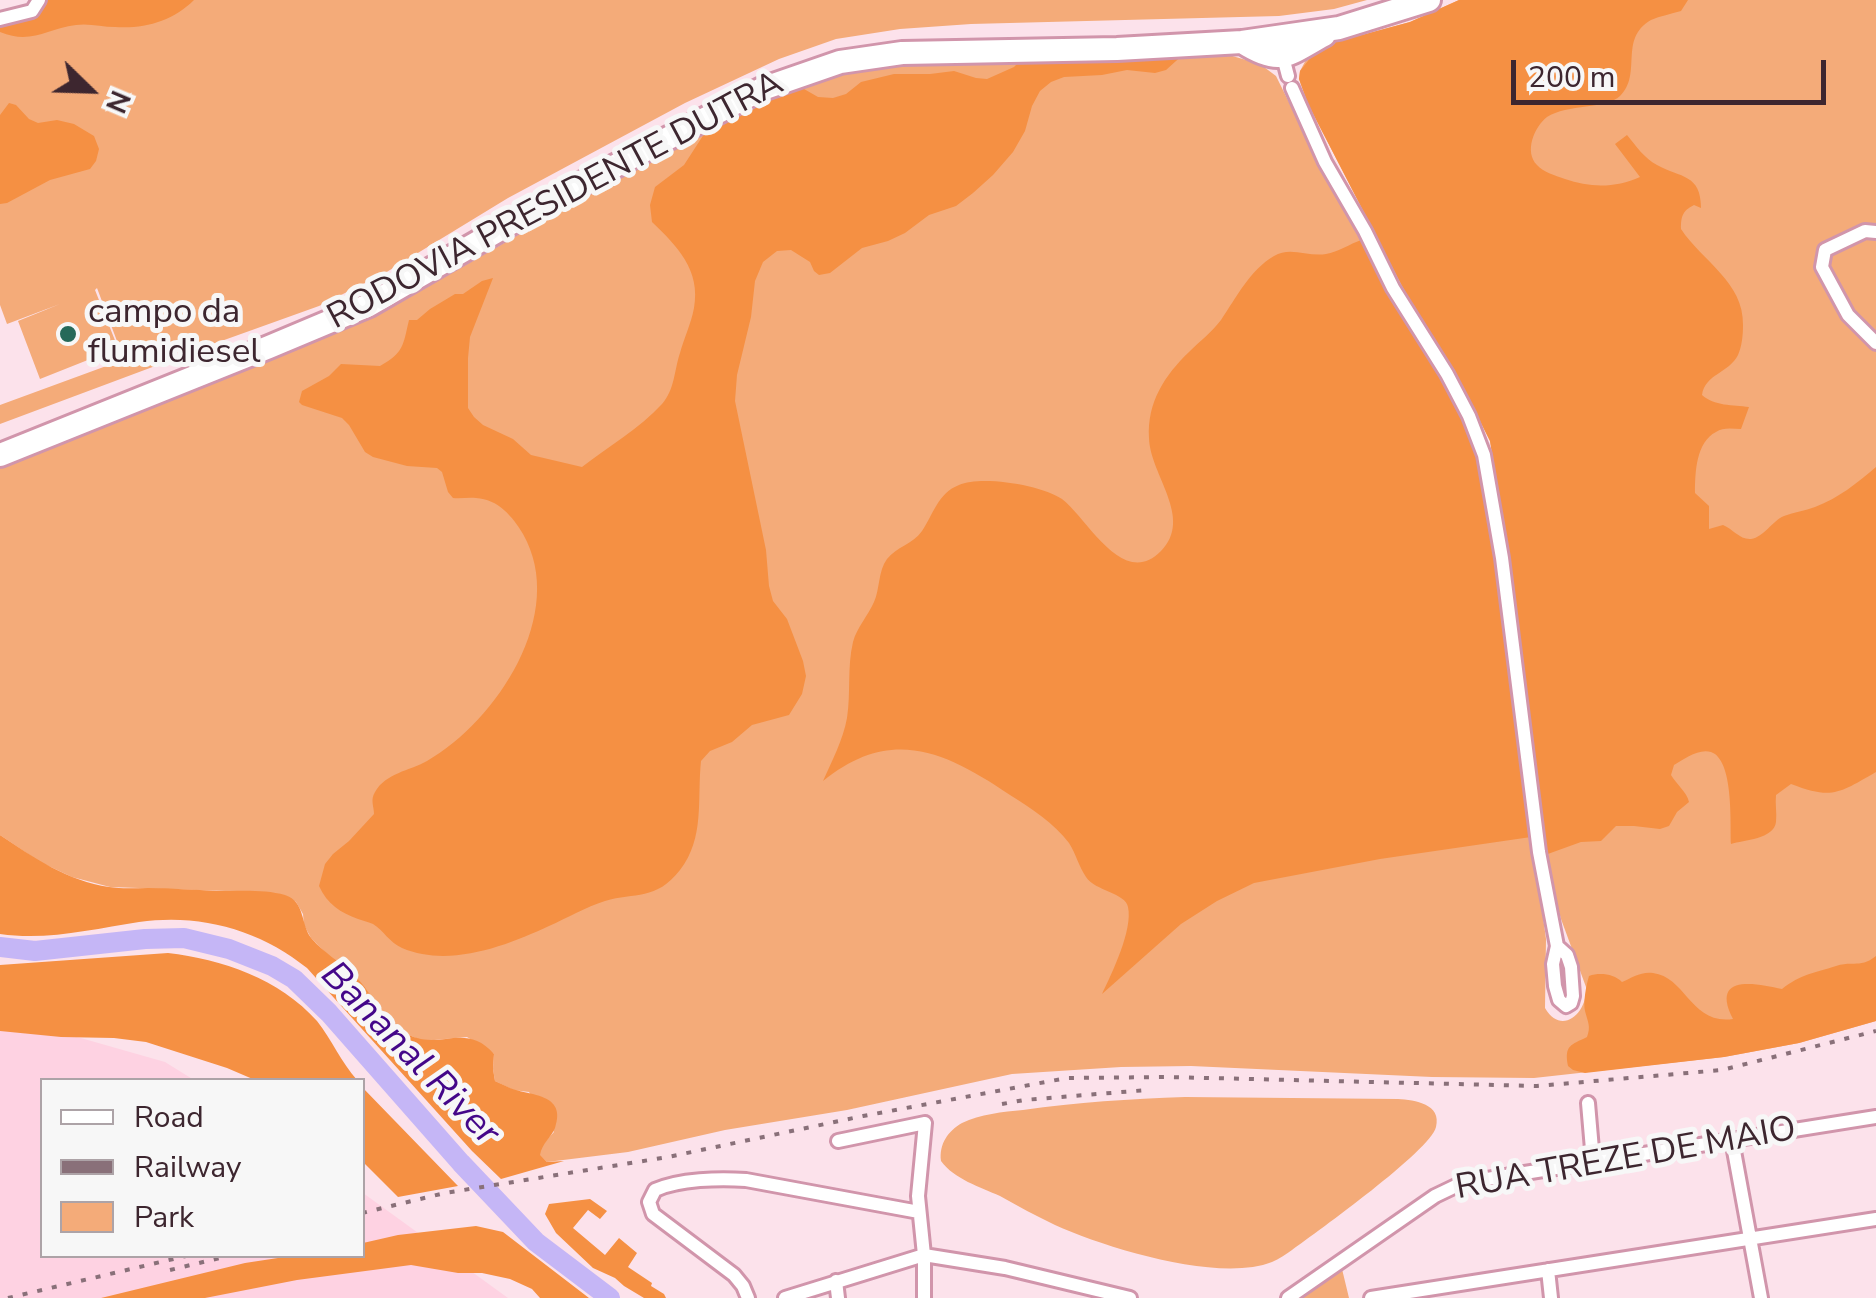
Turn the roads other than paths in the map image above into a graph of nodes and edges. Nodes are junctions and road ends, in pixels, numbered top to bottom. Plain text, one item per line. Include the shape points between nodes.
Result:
1 (39, 0) edge
2 (1387, 0) edge
3 (1429, 0) edge
4 (0, 19) edge
5 (1338, 28) junction
6 (1242, 42) junction
7 (1288, 73) junction
8 (1876, 232) edge
9 (1876, 343) edge
10 (0, 438) edge
11 (0, 455) edge
12 (1556, 946) dead end
13 (1588, 1103) dead end
14 (1876, 1117) edge
15 (1732, 1140) junction
16 (838, 1141) dead end
17 (1592, 1161) junction
18 (920, 1212) junction
19 (1876, 1219) edge
20 (1750, 1238) junction
21 (924, 1255) junction
22 (1548, 1270) junction
23 (836, 1281) junction
24 (748, 1298) edge
25 (784, 1298) edge
26 (838, 1298) edge
27 (924, 1298) edge
28 (1130, 1298) edge
29 (1288, 1298) edge
30 (1371, 1298) edge
31 (1551, 1298) edge
32 (1761, 1298) edge

1 - 4 street via 34,9
2 - 10 highway, RODOVIA PRESIDENTE DUTRA via 1241,30 892,41 828,50 711,98 334,308
3 - 5 highway, RODOVIA PRESIDENTE DUTRA
5 - 6 highway, RODOVIA PRESIDENTE DUTRA
5 - 7 highway
6 - 7 highway
6 - 11 highway, RODOVIA PRESIDENTE DUTRA via 902,53 810,71 689,126 369,305
7 - 12 street via 1325,162 1448,374 1484,455
8 - 9 street via 1825,250 1822,267 1848,315
13 - 17 street
14 - 15 street, RUA TREZE DE MAIO
15 - 17 street, RUA TREZE DE MAIO
15 - 20 street
16 - 18 street via 925,1123
17 - 29 street, RUA TREZE DE MAIO via 1450,1188
18 - 21 street
18 - 24 street via 746,1180 655,1190 653,1214 734,1275
19 - 20 street
20 - 22 street
20 - 32 street
21 - 23 street
21 - 27 street
21 - 28 street
22 - 30 street
22 - 31 street
23 - 25 street
23 - 26 street

